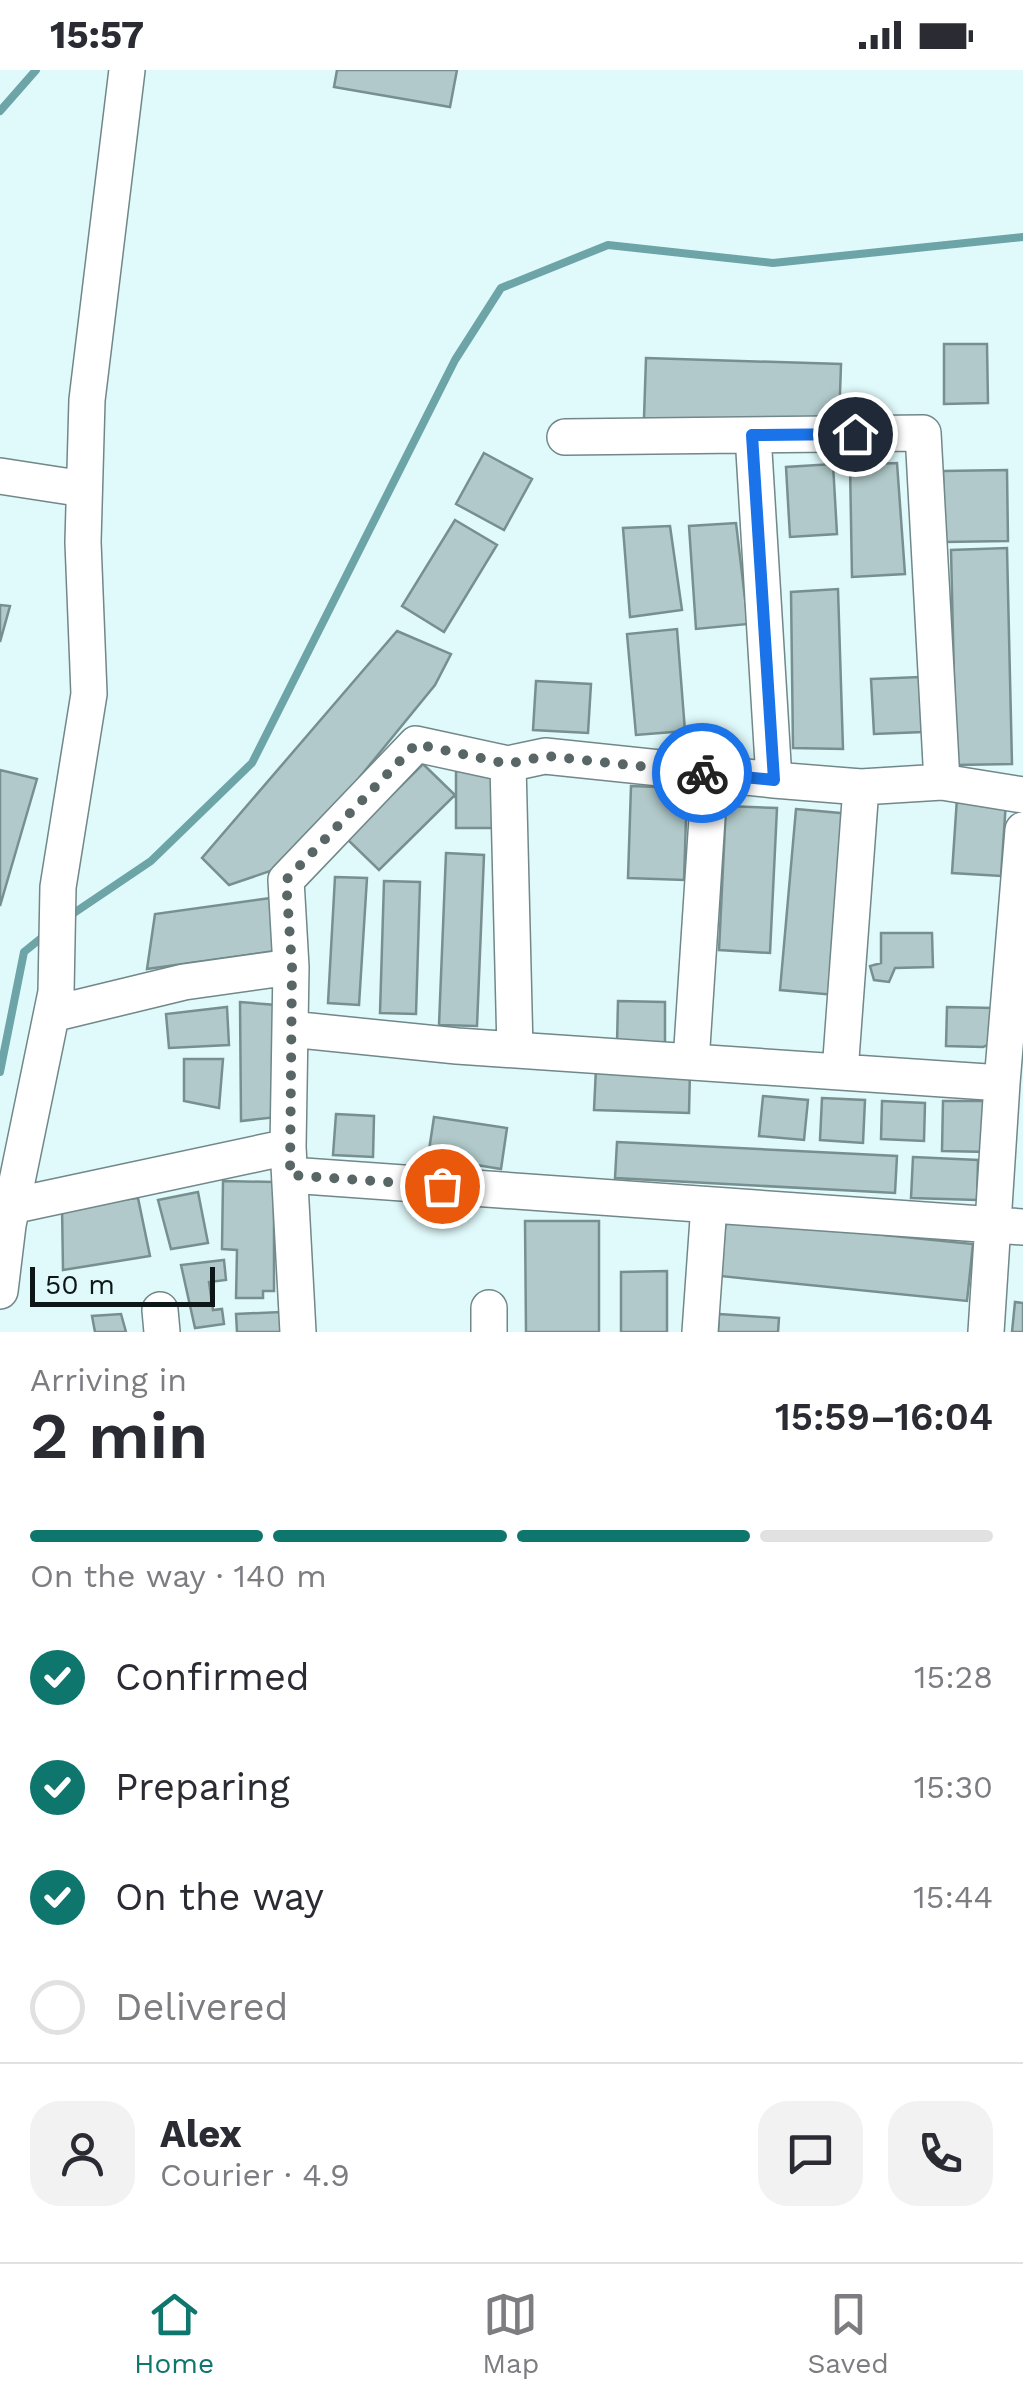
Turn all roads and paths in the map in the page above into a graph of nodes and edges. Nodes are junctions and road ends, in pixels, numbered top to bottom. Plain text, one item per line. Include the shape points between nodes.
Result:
1 (127, 70) edge
2 (752, 435) junction
3 (565, 438) dead end
4 (0, 476) edge
5 (84, 490) junction
6 (508, 764) junction
7 (710, 774) junction
8 (774, 780) junction
9 (942, 782) junction
10 (861, 788) junction
11 (1023, 795) edge
12 (1023, 830) edge
13 (292, 967) junction
14 (54, 1003) junction
15 (290, 1029) junction
16 (515, 1050) junction
17 (691, 1062) junction
18 (840, 1072) junction
19 (1002, 1083) junction
20 (8, 1150) edge
21 (289, 1161) junction
22 (709, 1205) junction
23 (12, 1206) junction
24 (1009, 1226) edge
25 (0, 1291) edge
26 (298, 1332) edge
27 (700, 1332) edge
28 (986, 1332) edge

1 - 5 street via 87,400
2 - 3 street
2 - 8 street
2 - 9 street via 923,433
4 - 5 street
5 - 14 street via 89,694 58,888
6 - 7 street via 546,756
6 - 13 street via 416,744 286,880
6 - 16 street
7 - 8 street
7 - 17 street
8 - 10 street
9 - 10 street
9 - 11 street
10 - 18 street
12 - 19 street
13 - 14 street
13 - 15 street
14 - 20 street
15 - 16 street
15 - 21 street
16 - 17 street
17 - 18 street
18 - 19 street
19 - 24 street
20 - 23 street
21 - 22 street
21 - 23 street
21 - 26 street
22 - 24 street
22 - 27 street
23 - 25 street
24 - 28 street

